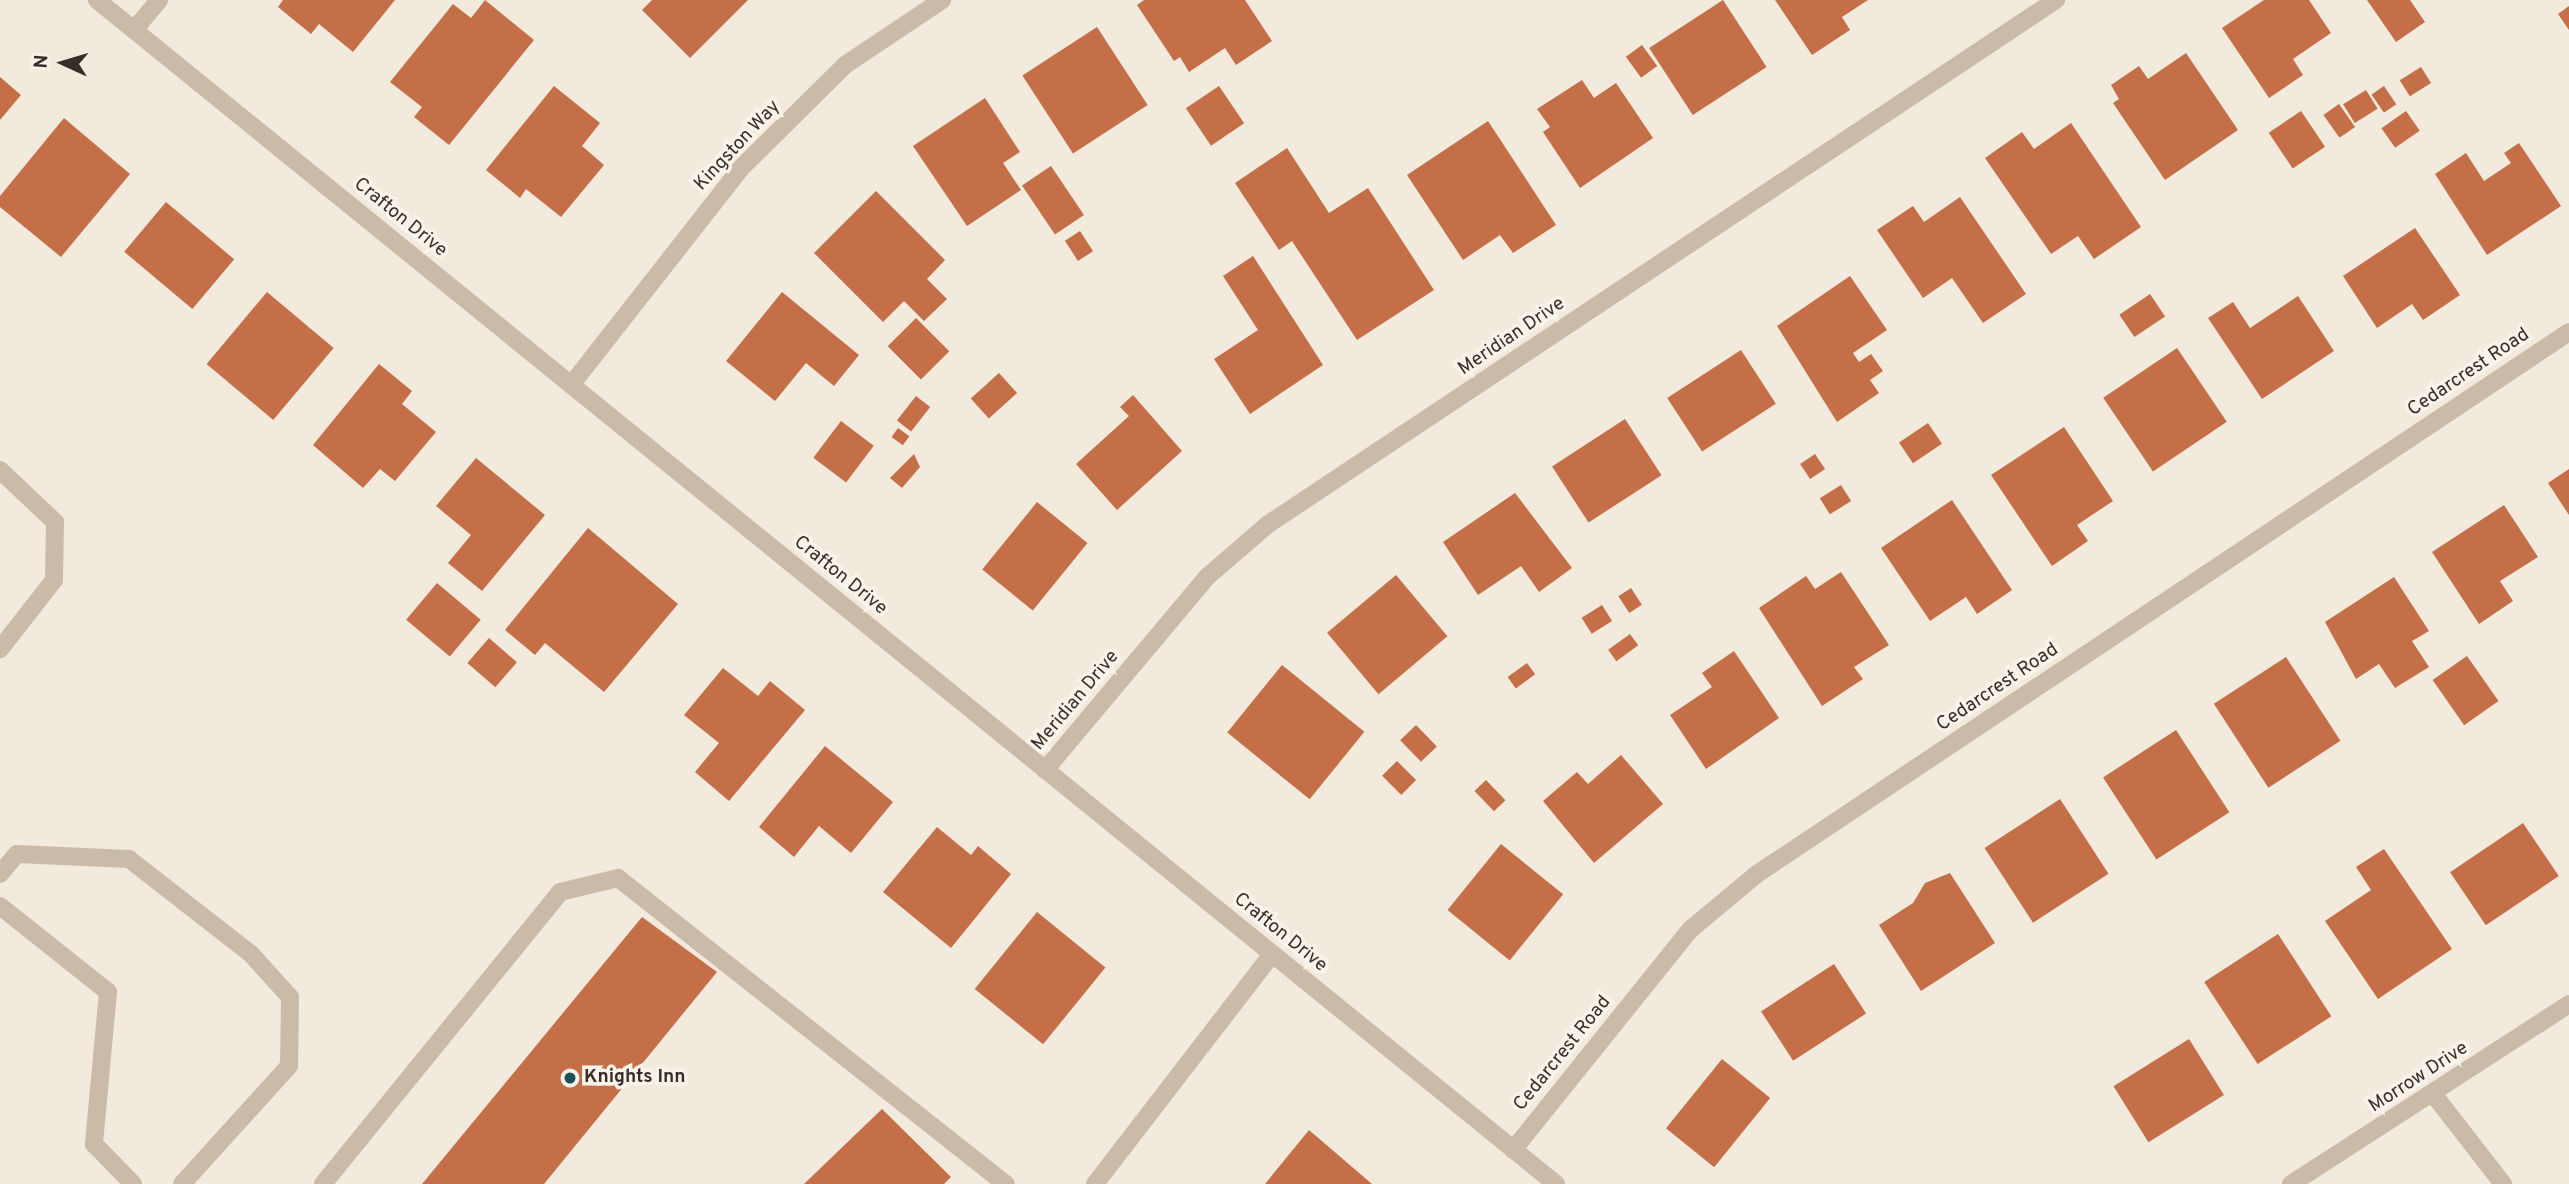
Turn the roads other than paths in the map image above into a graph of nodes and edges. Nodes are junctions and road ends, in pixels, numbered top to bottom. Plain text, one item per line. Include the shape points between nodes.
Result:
1 (97, 0) edge
2 (159, 0) edge
3 (942, 0) edge
4 (2056, 0) edge
5 (134, 30) junction
6 (2569, 332) edge
7 (571, 385) junction
8 (0, 470) edge
9 (0, 649) edge
10 (1045, 770) junction
11 (0, 874) edge
12 (0, 906) edge
13 (1272, 954) junction
14 (2569, 1004) edge
15 (2434, 1095) junction
16 (1513, 1150) junction
17 (133, 1184) edge
18 (182, 1184) edge
19 (323, 1184) edge
20 (1006, 1184) edge
21 (1096, 1184) edge
22 (1556, 1184) edge
23 (2291, 1184) edge
24 (2503, 1184) edge

1 - 5 street, Crafton Drive
2 - 5 street
3 - 7 street, Kingston Way via 845,65 741,168
4 - 10 street, Meridian Drive via 1267,525 1208,576
5 - 7 street, Crafton Drive
6 - 16 street, Cedarcrest Road via 1757,874 1691,929
7 - 10 street, Crafton Drive
8 - 9 street via 55,522 54,580
10 - 13 street, Crafton Drive
11 - 18 street via 17,854 128,859 251,954 290,997 289,1066
12 - 17 street via 108,992 94,1143
13 - 16 street, Crafton Drive
13 - 21 street
14 - 15 street, Morrow Drive
15 - 23 street, Morrow Drive
15 - 24 street
16 - 22 street, Crafton Drive
19 - 20 street via 561,891 618,878

